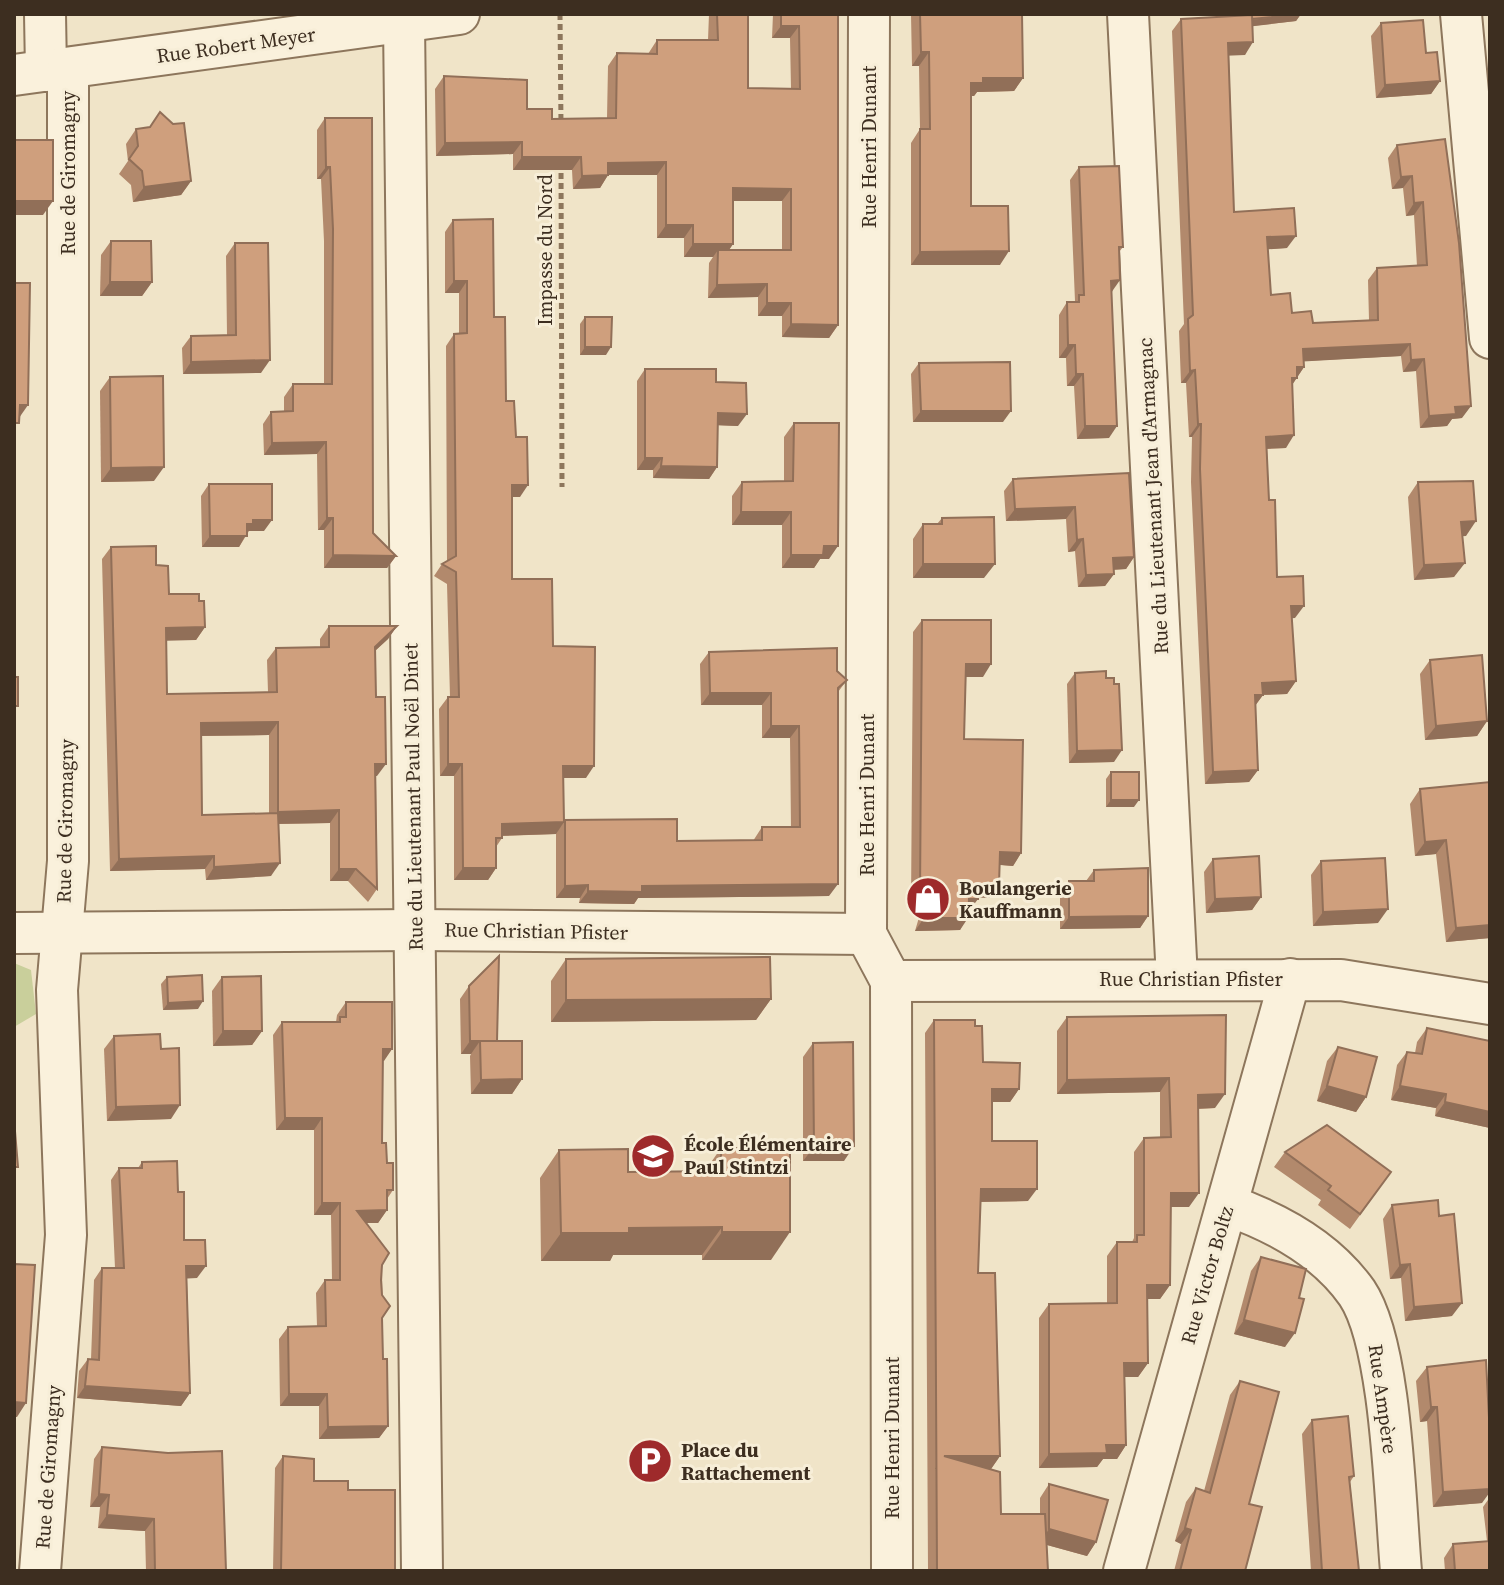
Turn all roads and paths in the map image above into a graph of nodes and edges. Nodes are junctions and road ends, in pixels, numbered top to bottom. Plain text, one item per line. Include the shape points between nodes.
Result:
1 (45, 14) edge
2 (459, 14) edge
3 (560, 14) edge
4 (869, 14) edge
5 (1128, 14) edge
6 (1461, 14) edge
7 (404, 22) junction
8 (43, 71) edge
9 (561, 140) edge
10 (561, 156) edge
11 (1490, 338) edge
12 (562, 487) dead end
13 (415, 930) junction
14 (14, 933) edge
15 (62, 933) junction
16 (866, 934) junction
17 (1177, 979) junction
18 (1290, 979) junction
19 (891, 981) junction
20 (1490, 1004) edge
21 (1227, 1205) junction
22 (40, 1571) edge
23 (422, 1571) edge
24 (892, 1571) edge
25 (1124, 1571) edge
26 (1401, 1571) edge

1 - 8 street, Rue de Giromagny
2 - 7 street, Rue Robert Meyer
3 - 9 path
4 - 16 street, Rue Henri Dunant
5 - 17 street, Rue du Lieutenant Jean d'Armagnac
6 - 11 street
7 - 8 street, Rue Robert Meyer
7 - 13 street, Rue du Lieutenant Paul Noël Dinet
8 - 15 street, Rue de Giromagny via 68,861
10 - 12 path, Impasse du Nord
13 - 15 street, Rue Christian Pfister
13 - 16 street, Rue Christian Pfister
13 - 23 street, Rue du Lieutenant Paul Noël Dinet
14 - 15 street, Rue Christian Pfister
15 - 22 street, Rue de Giromagny via 57,990 66,1235
16 - 19 street, Rue Henri Dunant
17 - 18 street, Rue Christian Pfister
17 - 19 street, Rue Christian Pfister
18 - 20 street, Rue Christian Pfister via 1365,983
18 - 21 street, Rue Victor Boltz
19 - 24 street, Rue Henri Dunant
21 - 25 street, Rue Victor Boltz
21 - 26 street, Rue Ampère via 1268,1219 1323,1257 1357,1294 1375,1337 1385,1391

